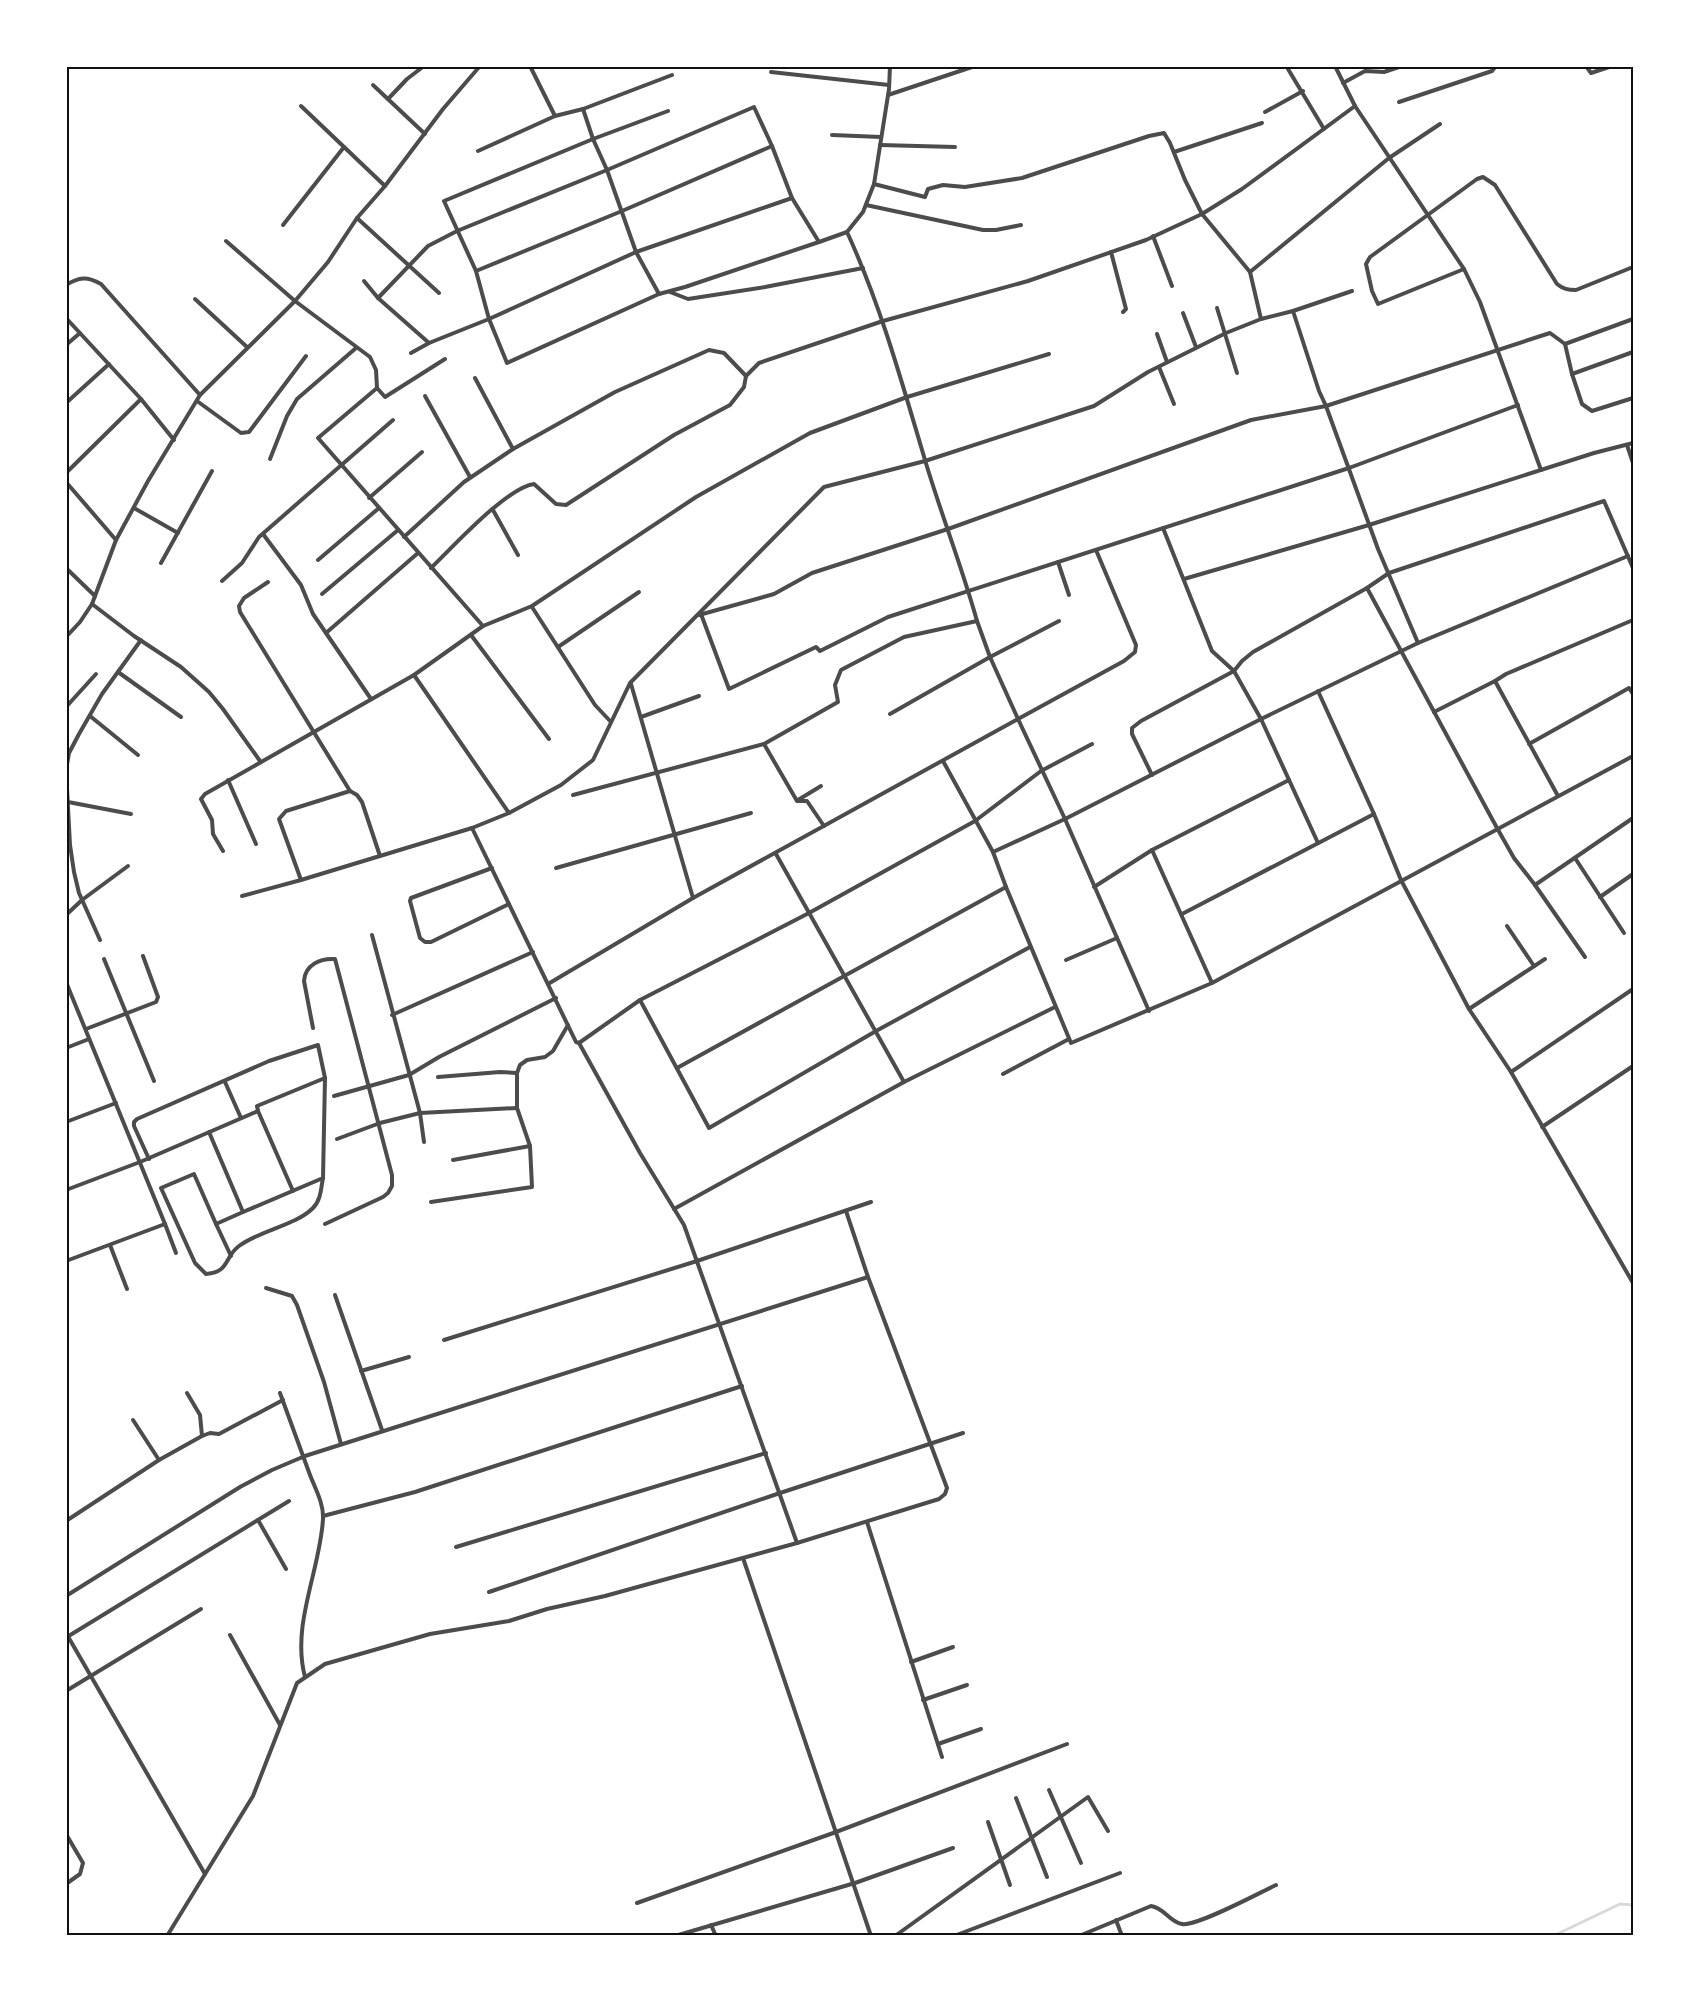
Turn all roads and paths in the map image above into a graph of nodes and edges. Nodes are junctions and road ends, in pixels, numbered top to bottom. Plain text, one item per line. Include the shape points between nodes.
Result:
1 (424, 66) edge
2 (480, 66) edge
3 (530, 66) edge
4 (890, 66) edge
5 (975, 66) edge
6 (1335, 66) edge
7 (1402, 66) edge
8 (1496, 66) edge
9 (1587, 66) edge
10 (1612, 66) edge
11 (1288, 69) dead end
12 (771, 72) dead end
13 (672, 75) dead end
14 (1343, 82) junction
15 (373, 85) dead end
16 (889, 85) junction
17 (1303, 91) junction
18 (888, 94) junction
19 (388, 99) junction
20 (1399, 102) dead end
21 (301, 106) dead end
22 (1355, 106) junction
23 (584, 109) junction
24 (668, 111) dead end
25 (1265, 112) dead end
26 (555, 117) junction
27 (1262, 123) dead end
28 (1440, 124) dead end
29 (1324, 129) junction
30 (424, 134) junction
31 (832, 135) dead end
32 (881, 136) junction
33 (593, 139) junction
34 (880, 145) junction
35 (772, 146) junction
36 (344, 147) junction
37 (955, 147) dead end
38 (478, 151) dead end
39 (1174, 152) junction
40 (1389, 158) junction
41 (607, 170) junction
42 (874, 184) junction
43 (385, 186) junction
44 (792, 198) junction
45 (866, 205) junction
46 (622, 211) junction
47 (1202, 214) junction
48 (1428, 216) junction
49 (357, 218) junction
50 (283, 225) dead end
51 (1021, 225) dead end
52 (457, 231) junction
53 (847, 232) junction
54 (1154, 236) junction
55 (226, 241) dead end
56 (819, 242) junction
57 (636, 252) junction
58 (1111, 252) junction
59 (410, 265) junction
60 (1633, 267) edge
61 (863, 268) junction
62 (1464, 269) junction
63 (476, 271) junction
64 (1250, 272) junction
65 (363, 281) dead end
66 (66, 285) edge
67 (1172, 286) dead end
68 (668, 291) junction
69 (1352, 291) dead end
70 (439, 292) dead end
71 (659, 294) junction
72 (378, 298) junction
73 (195, 299) dead end
74 (295, 302) junction
75 (1217, 308) dead end
76 (1293, 311) junction
77 (1123, 312) dead end
78 (1183, 313) dead end
79 (66, 318) edge
80 (489, 319) junction
81 (1261, 319) junction
82 (1633, 319) edge
83 (883, 321) junction
84 (80, 333) junction
85 (1157, 333) dead end
86 (1226, 333) junction
87 (429, 343) junction
88 (1565, 344) junction
89 (66, 345) edge
90 (247, 347) junction
91 (1196, 347) junction
92 (356, 348) junction
93 (1497, 350) junction
94 (1633, 352) edge
95 (411, 353) dead end
96 (1049, 354) dead end
97 (306, 356) dead end
98 (445, 359) dead end
99 (1167, 362) junction
100 (109, 364) junction
101 (1159, 367) junction
102 (1237, 373) dead end
103 (1572, 374) junction
104 (746, 376) junction
105 (475, 378) dead end
106 (377, 388) junction
107 (200, 395) junction
108 (425, 396) dead end
109 (907, 397) junction
110 (1633, 398) edge
111 (141, 399) junction
112 (197, 401) junction
113 (66, 403) edge
114 (1174, 404) dead end
115 (1518, 405) junction
116 (1326, 406) junction
117 (393, 420) dead end
118 (174, 440) junction
119 (1633, 443) edge
120 (1627, 445) junction
121 (513, 449) junction
122 (422, 453) dead end
123 (270, 459) dead end
124 (925, 461) junction
125 (1633, 463) edge
126 (341, 466) junction
127 (1349, 468) junction
128 (1541, 470) junction
129 (212, 471) dead end
130 (66, 473) edge
131 (470, 477) junction
132 (66, 482) edge
133 (369, 498) junction
134 (134, 508) junction
135 (378, 508) junction
136 (493, 510) junction
137 (1369, 525) junction
138 (1163, 528) junction
139 (948, 529) junction
140 (398, 530) junction
141 (178, 532) junction
142 (263, 534) junction
143 (404, 537) junction
144 (116, 540) junction
145 (1096, 550) junction
146 (418, 553) junction
147 (518, 555) dead end
148 (1628, 556) junction
149 (318, 560) dead end
150 (1058, 562) junction
151 (161, 563) dead end
152 (66, 568) edge
153 (431, 568) junction
154 (1633, 568) edge
155 (1389, 573) junction
156 (1184, 579) junction
157 (222, 581) dead end
158 (268, 582) dead end
159 (1367, 588) junction
160 (969, 591) junction
161 (639, 592) dead end
162 (322, 594) dead end
163 (1069, 595) dead end
164 (94, 596) junction
165 (92, 604) junction
166 (532, 606) junction
167 (699, 615) junction
168 (977, 621) junction
169 (1059, 621) dead end
170 (1633, 621) edge
171 (483, 626) junction
172 (326, 633) junction
173 (471, 635) junction
174 (66, 637) edge
175 (141, 640) junction
176 (1418, 643) junction
177 (558, 647) junction
178 (1401, 651) junction
179 (990, 657) junction
180 (1234, 670) junction
181 (118, 672) junction
182 (96, 674) dead end
183 (414, 675) junction
184 (1495, 681) junction
185 (630, 683) junction
186 (1318, 691) junction
187 (1633, 694) edge
188 (699, 696) dead end
189 (371, 699) junction
190 (66, 707) edge
191 (1434, 712) junction
192 (890, 714) dead end
193 (90, 716) junction
194 (181, 717) dead end
195 (641, 717) junction
196 (1018, 719) junction
197 (1262, 719) junction
198 (611, 722) junction
199 (314, 731) junction
200 (549, 739) dead end
201 (764, 744) junction
202 (1092, 744) dead end
203 (1528, 744) junction
204 (138, 755) dead end
205 (1633, 756) edge
206 (260, 761) junction
207 (943, 761) junction
208 (1041, 771) junction
209 (658, 772) junction
210 (1152, 775) junction
211 (228, 780) junction
212 (1289, 780) junction
213 (821, 786) dead end
214 (350, 791) junction
215 (573, 795) dead end
216 (1558, 796) junction
217 (797, 801) junction
218 (68, 802) junction
219 (509, 813) junction
220 (751, 813) dead end
221 (131, 814) dead end
222 (1374, 814) junction
223 (1633, 818) edge
224 (1065, 819) junction
225 (975, 821) junction
226 (824, 826) junction
227 (472, 828) junction
228 (1497, 828) junction
229 (674, 835) junction
230 (1318, 843) junction
231 (256, 844) dead end
232 (1152, 850) junction
233 (223, 851) dead end
234 (993, 852) junction
235 (776, 854) junction
236 (380, 856) junction
237 (1575, 858) junction
238 (128, 866) dead end
239 (492, 868) junction
240 (556, 868) dead end
241 (1633, 874) edge
242 (302, 880) junction
243 (1401, 880) junction
244 (1535, 885) junction
245 (1006, 887) junction
246 (1094, 887) junction
247 (242, 896) dead end
248 (1600, 897) junction
249 (693, 898) junction
250 (82, 900) junction
251 (509, 904) junction
252 (809, 913) junction
253 (1182, 914) junction
254 (66, 915) edge
255 (1507, 926) dead end
256 (1624, 933) dead end
257 (372, 935) dead end
258 (1117, 938) junction
259 (100, 940) dead end
260 (1030, 947) junction
261 (533, 952) junction
262 (143, 956) dead end
263 (1585, 957) dead end
264 (104, 959) dead end
265 (1545, 959) dead end
266 (1066, 960) dead end
267 (1534, 966) junction
268 (844, 975) junction
269 (66, 982) edge
270 (1212, 983) junction
271 (548, 984) junction
272 (1633, 989) edge
273 (556, 998) junction
274 (640, 1000) junction
275 (1055, 1007) junction
276 (1469, 1009) junction
277 (1149, 1011) junction
278 (126, 1014) junction
279 (392, 1015) junction
280 (568, 1025) junction
281 (313, 1028) dead end
282 (86, 1029) junction
283 (876, 1031) junction
284 (89, 1039) junction
285 (1069, 1039) junction
286 (579, 1042) junction
287 (66, 1048) edge
288 (1633, 1066) edge
289 (677, 1068) junction
290 (1511, 1072) junction
291 (517, 1073) junction
292 (1003, 1074) dead end
293 (409, 1075) junction
294 (438, 1077) dead end
295 (325, 1078) junction
296 (154, 1081) dead end
297 (225, 1082) junction
298 (904, 1082) junction
299 (370, 1087) junction
300 (334, 1096) dead end
301 (116, 1103) junction
302 (517, 1108) junction
303 (258, 1111) junction
304 (420, 1113) junction
305 (241, 1118) junction
306 (66, 1122) edge
307 (380, 1123) junction
308 (1542, 1127) junction
309 (209, 1132) junction
310 (337, 1139) dead end
311 (424, 1142) dead end
312 (530, 1146) junction
313 (149, 1159) junction
314 (453, 1160) dead end
315 (140, 1162) junction
316 (323, 1178) junction
317 (66, 1190) edge
318 (293, 1191) junction
319 (431, 1202) dead end
320 (871, 1202) dead end
321 (674, 1209) junction
322 (846, 1211) junction
323 (243, 1212) junction
324 (165, 1224) junction
325 (216, 1224) junction
326 (326, 1224) dead end
327 (110, 1245) junction
328 (176, 1253) dead end
329 (231, 1257) junction
330 (66, 1261) edge
331 (697, 1261) junction
332 (868, 1277) junction
333 (1633, 1284) edge
334 (266, 1288) dead end
335 (127, 1289) dead end
336 (334, 1295) dead end
337 (719, 1324) junction
338 (444, 1340) dead end
339 (409, 1357) dead end
340 (362, 1371) junction
341 (742, 1386) junction
342 (187, 1393) dead end
343 (280, 1393) dead end
344 (283, 1400) junction
345 (133, 1420) dead end
346 (382, 1430) junction
347 (963, 1433) dead end
348 (202, 1436) junction
349 (341, 1444) junction
350 (930, 1444) junction
351 (766, 1453) junction
352 (303, 1457) junction
353 (159, 1460) junction
354 (780, 1493) junction
355 (289, 1501) dead end
356 (323, 1516) junction
357 (258, 1520) junction
358 (66, 1521) edge
359 (867, 1522) junction
360 (797, 1544) junction
361 (456, 1547) dead end
362 (743, 1558) junction
363 (286, 1569) dead end
364 (489, 1592) dead end
365 (66, 1596) edge
366 (201, 1609) dead end
367 (230, 1635) dead end
368 (67, 1636) edge
369 (953, 1647) dead end
370 (911, 1662) junction
371 (91, 1675) junction
372 (305, 1677) junction
373 (967, 1685) dead end
374 (66, 1691) edge
375 (923, 1700) junction
376 (281, 1725) junction
377 (981, 1729) dead end
378 (938, 1744) junction
379 (1067, 1744) dead end
380 (942, 1757) dead end
381 (1049, 1790) dead end
382 (1016, 1798) dead end
383 (1060, 1818) junction
384 (988, 1822) dead end
385 (836, 1832) junction
386 (1108, 1832) dead end
387 (66, 1834) edge
388 (1031, 1839) junction
389 (953, 1848) dead end
390 (1002, 1860) junction
391 (1081, 1863) dead end
392 (1120, 1873) dead end
393 (206, 1874) junction
394 (1047, 1877) dead end
395 (855, 1883) junction
396 (66, 1884) edge
397 (1010, 1885) dead end
398 (1276, 1885) dead end
399 (637, 1903) dead end
400 (1116, 1920) junction
401 (711, 1925) junction
402 (167, 1936) edge
403 (675, 1936) edge
404 (716, 1936) edge
405 (871, 1936) edge
406 (895, 1936) edge
407 (954, 1936) edge
408 (1079, 1936) edge
409 (1122, 1936) edge

1 - 19 street
2 - 30 street
3 - 26 street
4 - 16 street
5 - 18 street
6 - 14 street
7 - 14 street via 1384,72 1365,71
8 - 20 street via 1492,71
9 - 10 street via 1591,73
11 - 17 street
12 - 16 street
13 - 23 street
14 - 22 street
15 - 19 street
16 - 18 street
17 - 25 street
17 - 29 street
18 - 32 street
19 - 30 street
21 - 36 street
22 - 29 street
22 - 40 street
23 - 26 street
23 - 33 street
24 - 33 street
26 - 38 street
27 - 39 street
28 - 40 street
29 - 47 street via 1261,177
30 - 43 street
31 - 32 street
32 - 34 street
33 - 41 street
33 - 52 street via 444,201
34 - 37 street
34 - 42 street
35 - 41 street via 754,107
35 - 44 street
35 - 46 street
36 - 43 street
36 - 50 street
39 - 42 street via 1164,133 1022,178 928,189 925,197
39 - 47 street
40 - 48 street
40 - 64 street
41 - 46 street
41 - 52 street
42 - 45 street
43 - 49 street
44 - 56 street
44 - 57 street
45 - 51 street via 983,230
45 - 53 street
46 - 57 street
46 - 63 street
47 - 54 street
47 - 64 street
48 - 60 street via 1483,177 1495,185 1561,287 1576,290
48 - 62 street
48 - 62 street via 1370,257 1366,264 1378,304
49 - 59 street
49 - 74 street
52 - 59 street via 428,246
52 - 63 street
53 - 56 street
53 - 61 street
54 - 58 street
54 - 67 street
55 - 74 street
56 - 68 street
57 - 71 street
57 - 80 street
58 - 77 street via 1126,309
58 - 83 street via 1028,281
59 - 70 street
59 - 72 street
61 - 68 street via 688,299
61 - 83 street
62 - 93 street
63 - 80 street
64 - 81 street
65 - 72 street
66 - 107 street via 83,277 100,284
68 - 71 street
69 - 76 street
71 - 80 street via 507,363
72 - 87 street
73 - 90 street
74 - 90 street
74 - 92 street
75 - 86 street
76 - 81 street
76 - 116 street
78 - 91 street
79 - 84 street
80 - 87 street
81 - 86 street
82 - 88 street
83 - 104 street via 759,363
83 - 109 street
84 - 89 street
84 - 100 street
85 - 99 street
86 - 91 street
86 - 102 street
87 - 95 street
88 - 93 street via 1550,333
88 - 103 street
90 - 107 street
91 - 99 street
92 - 106 street via 374,363
92 - 123 street via 297,399
93 - 115 street
93 - 116 street
94 - 103 street
96 - 109 street
97 - 112 street via 249,432 241,433
98 - 106 street via 385,397
99 - 101 street
100 - 111 street
100 - 113 street
101 - 114 street
101 - 124 street via 1094,406
103 - 110 street via 1582,404 1592,411
104 - 121 street via 724,353 709,350 615,392
104 - 136 street via 744,387 730,405 674,435 566,505 556,504 534,484 526,485
105 - 121 street
106 - 126 street via 318,438
107 - 112 street
108 - 131 street
109 - 124 street
109 - 166 street via 810,433 696,497
111 - 118 street
111 - 130 street
112 - 118 street
115 - 127 street
115 - 128 street
116 - 127 street
116 - 139 street via 1251,420
117 - 126 street
118 - 134 street
119 - 120 street
120 - 125 street
120 - 128 street
121 - 131 street
122 - 133 street
124 - 139 street
124 - 167 street via 824,487
126 - 133 street
126 - 142 street
127 - 137 street
127 - 138 street
128 - 137 street
129 - 141 street
131 - 143 street
132 - 144 street
133 - 135 street
134 - 141 street
134 - 144 street
135 - 140 street
135 - 149 street
136 - 147 street
136 - 153 street
137 - 155 street
137 - 156 street
138 - 145 street
138 - 156 street
139 - 160 street
139 - 167 street via 812,573 774,594
140 - 143 street
140 - 162 street
141 - 151 street
142 - 157 street via 242,563
142 - 172 street via 301,585
143 - 146 street
144 - 164 street
145 - 150 street
145 - 196 street via 1136,645 1134,652
146 - 153 street
146 - 172 street
148 - 154 street
148 - 155 street via 1604,501
148 - 176 street
150 - 160 street
150 - 163 street
152 - 164 street
153 - 171 street
155 - 159 street
155 - 176 street
156 - 180 street via 1212,651
158 - 199 street via 244,598 240,612
159 - 178 street
159 - 180 street via 1253,652
160 - 167 street via 888,617 729,689
160 - 168 street
161 - 177 street
164 - 165 street
165 - 174 street
165 - 175 street
166 - 171 street
166 - 177 street
167 - 185 street
168 - 179 street
168 - 201 street via 904,637 841,670 835,685 838,702
169 - 179 street
170 - 184 street
171 - 173 street
172 - 189 street
173 - 183 street
173 - 200 street
175 - 181 street
175 - 206 street via 209,692
176 - 178 street
177 - 198 street via 595,705
178 - 186 street
178 - 191 street
179 - 192 street
179 - 196 street
180 - 197 street
180 - 210 street via 1132,728 1131,734
181 - 193 street
181 - 194 street
182 - 190 street
183 - 189 street
183 - 219 street
184 - 191 street
184 - 203 street
185 - 195 street
185 - 198 street
186 - 197 street
186 - 222 street
187 - 203 street via 1629,688
188 - 195 street
189 - 199 street
191 - 228 street
193 - 204 street
193 - 218 street via 69,753
195 - 209 street
196 - 207 street
196 - 208 street
197 - 210 street
197 - 212 street
198 - 219 street via 593,760 561,785
199 - 206 street
199 - 214 street
201 - 209 street
201 - 217 street
202 - 208 street
203 - 216 street
205 - 216 street
206 - 211 street
207 - 225 street
207 - 226 street
208 - 224 street
208 - 225 street
209 - 215 street
209 - 229 street
210 - 224 street
211 - 231 street
211 - 233 street via 201,799
212 - 230 street
212 - 232 street
213 - 217 street
214 - 236 street via 362,801
214 - 242 street via 281,814 279,819
216 - 228 street
217 - 226 street via 807,801
218 - 221 street
218 - 250 street via 70,845
219 - 227 street
220 - 229 street
222 - 230 street
222 - 243 street
223 - 237 street
224 - 234 street
224 - 246 street
225 - 234 street
225 - 252 street
226 - 235 street
227 - 236 street
227 - 239 street
228 - 243 street
228 - 244 street
229 - 240 street
229 - 249 street
230 - 253 street
232 - 246 street
232 - 253 street
234 - 245 street
235 - 249 street
235 - 252 street
236 - 242 street
237 - 244 street
237 - 248 street
238 - 250 street
239 - 251 street
239 - 251 street via 411,898 420,938 431,942
241 - 248 street
242 - 247 street
243 - 270 street
243 - 276 street
244 - 263 street
245 - 260 street
245 - 268 street
246 - 258 street
248 - 256 street
249 - 271 street
250 - 254 street
250 - 259 street
251 - 261 street
252 - 268 street
252 - 274 street
253 - 270 street
255 - 267 street
257 - 279 street
258 - 266 street
258 - 277 street
260 - 275 street
260 - 283 street
261 - 271 street
261 - 279 street
262 - 278 street via 158,998
264 - 278 street
265 - 267 street
267 - 276 street
268 - 283 street
268 - 289 street
269 - 282 street
270 - 277 street
271 - 273 street
272 - 290 street
273 - 280 street
273 - 293 street
274 - 286 street
274 - 289 street
275 - 285 street
275 - 298 street
276 - 290 street
277 - 285 street via 1071,1043
278 - 282 street
278 - 296 street
279 - 293 street
280 - 286 street
280 - 291 street via 553,1051 546,1057 527,1060
281 - 299 street via 304,973 315,963 335,959
282 - 284 street
283 - 289 street via 710,1128
283 - 298 street
284 - 287 street
284 - 301 street
285 - 292 street
286 - 321 street
288 - 308 street
290 - 308 street
291 - 294 street
291 - 302 street
293 - 299 street
293 - 304 street
295 - 297 street via 318,1045 269,1061
295 - 303 street via 257,1106
295 - 316 street
297 - 305 street
297 - 313 street via 134,1122
298 - 321 street
299 - 300 street
299 - 307 street
301 - 306 street
301 - 315 street
302 - 304 street
302 - 312 street
303 - 305 street
303 - 318 street
304 - 307 street
304 - 311 street
305 - 309 street
307 - 310 street
307 - 326 street via 392,1186 388,1193
308 - 333 street
309 - 313 street
309 - 323 street
312 - 314 street
312 - 319 street via 532,1187
313 - 315 street
315 - 317 street
315 - 324 street
316 - 318 street
316 - 329 street via 314,1207 246,1241
318 - 323 street
320 - 322 street
321 - 331 street
322 - 331 street
322 - 332 street
323 - 325 street
324 - 327 street
324 - 328 street
325 - 329 street
325 - 329 street via 194,1174 161,1188 200,1270 215,1273
327 - 330 street
327 - 335 street
331 - 337 street
331 - 338 street
332 - 337 street
332 - 350 street
334 - 349 street via 292,1296 297,1305
336 - 340 street
337 - 341 street
337 - 346 street
339 - 340 street
340 - 346 street
341 - 351 street
341 - 356 street via 415,1492
342 - 348 street via 200,1415
343 - 344 street
344 - 348 street via 219,1434
344 - 352 street
345 - 353 street
346 - 349 street
347 - 350 street
348 - 353 street
349 - 352 street
350 - 354 street
350 - 359 street via 947,1488 945,1494
351 - 354 street
351 - 361 street
352 - 356 street
352 - 365 street via 240,1487
353 - 358 street
354 - 360 street
354 - 364 street
355 - 357 street
356 - 372 street via 303,1624
357 - 363 street
357 - 368 street
359 - 360 street
359 - 370 street
360 - 362 street
362 - 372 street via 509,1621 375,1648 325,1664
362 - 385 street
366 - 371 street
367 - 376 street
368 - 371 street
369 - 370 street
370 - 375 street
371 - 374 street
371 - 393 street
372 - 376 street via 297,1683
373 - 375 street
375 - 378 street
376 - 393 street via 253,1796
377 - 378 street
378 - 380 street
379 - 385 street
381 - 383 street
382 - 388 street
383 - 386 street via 1088,1797
383 - 388 street
383 - 391 street
384 - 390 street
385 - 395 street
385 - 399 street
387 - 396 street via 83,1863 80,1874
388 - 390 street
388 - 394 street
389 - 395 street
390 - 397 street
390 - 406 street
392 - 407 street
393 - 402 street
395 - 401 street
395 - 405 street
398 - 400 street via 1191,1925 1174,1921 1162,1909 1151,1906
400 - 408 street
400 - 409 street
401 - 403 street
401 - 404 street

